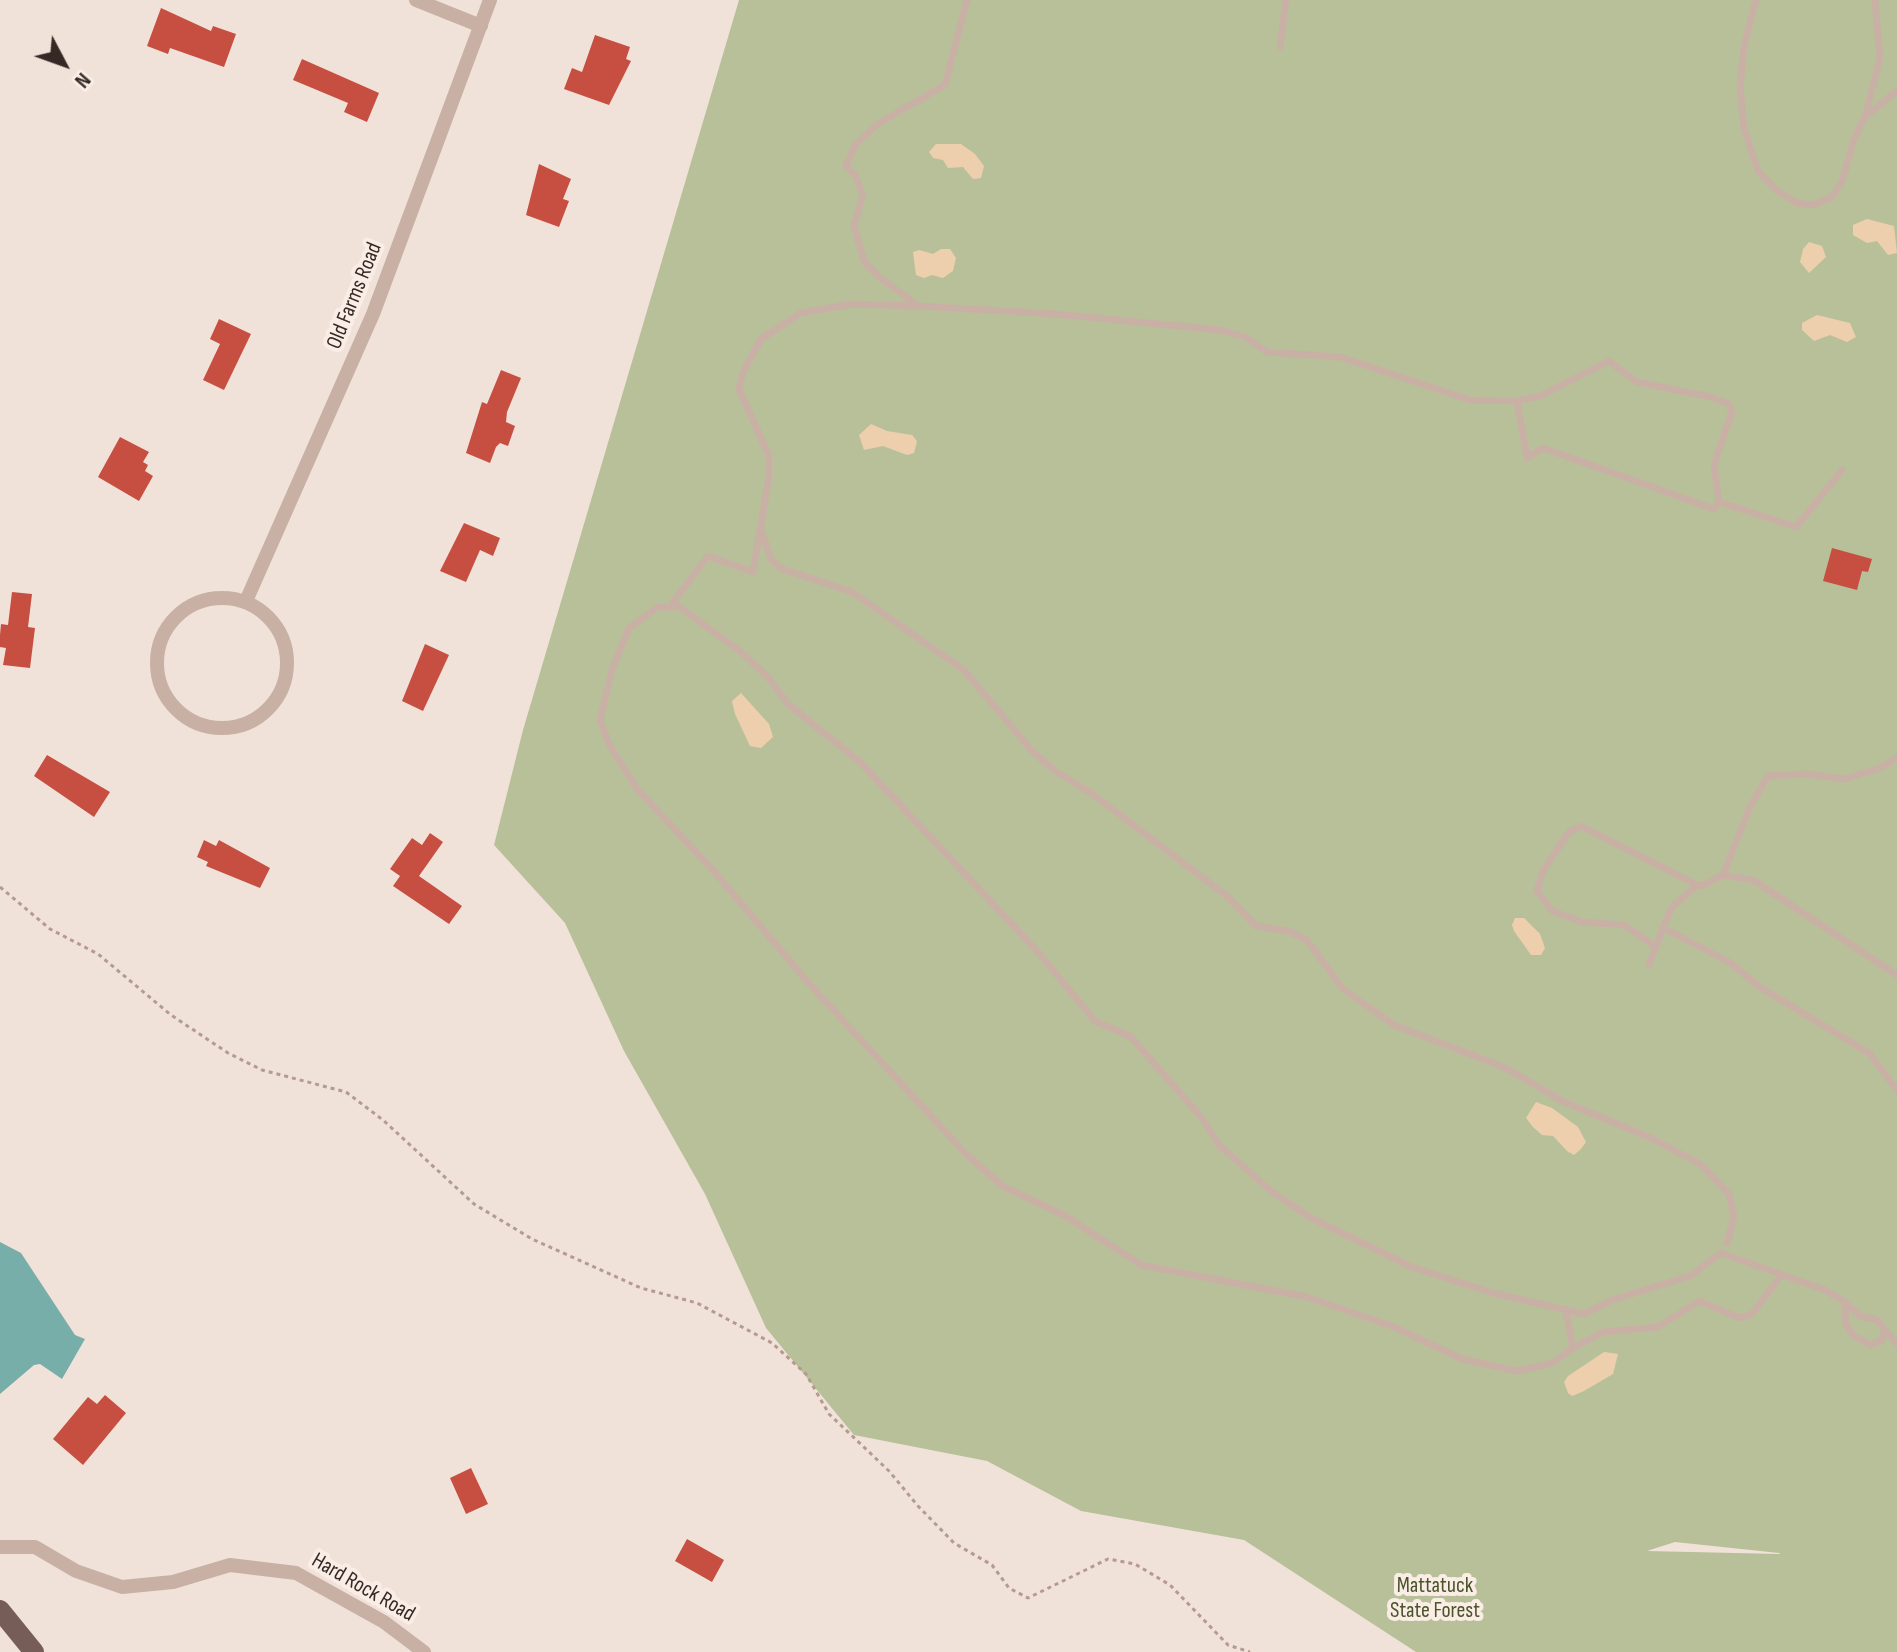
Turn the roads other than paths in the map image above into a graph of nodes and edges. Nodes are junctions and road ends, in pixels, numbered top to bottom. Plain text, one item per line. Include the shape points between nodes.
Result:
1 (416, 0) edge
2 (490, 0) edge
3 (967, 0) edge
4 (1286, 0) edge
5 (1756, 0) edge
6 (1875, 0) edge
7 (481, 26) junction
8 (1280, 47) dead end
9 (1897, 91) edge
10 (1865, 117) junction
11 (919, 306) junction
12 (1517, 401) junction
13 (1842, 470) dead end
14 (1719, 502) junction
15 (761, 529) junction
16 (246, 601) junction
17 (677, 607) junction
18 (1897, 758) edge
19 (1723, 875) junction
20 (1697, 885) junction
21 (1663, 928) junction
22 (1656, 947) junction
23 (1649, 965) dead end
24 (1897, 975) edge
25 (1897, 1090) edge
26 (1727, 1243) dead end
27 (1780, 1277) junction
28 (1845, 1302) junction
29 (1566, 1311) junction
30 (1885, 1330) junction
31 (1897, 1344) edge
32 (1573, 1348) junction
33 (0, 1547) edge
34 (0, 1610) edge
35 (34, 1652) edge
36 (424, 1652) edge

1 - 7 street
2 - 7 street, Old Farms Road
3 - 11 lane via 945,85 879,123 855,145 846,166 863,195 854,225 864,261
4 - 8 lane
5 - 10 lane via 1738,102 1758,171 1797,203 1812,205 1831,198
6 - 10 lane via 1880,58
7 - 16 street, Old Farms Road via 373,314
9 - 10 lane
11 - 12 lane via 1220,330 1245,337 1267,352 1340,357 1470,400
11 - 15 lane via 852,304 801,313 761,339 739,389 769,456
12 - 14 lane via 1527,458 1543,448 1714,509
12 - 14 lane via 1540,396 1609,361 1637,382 1723,400 1732,412 1714,465
13 - 14 lane via 1796,527
15 - 17 lane via 753,572 708,556 673,602
15 - 26 lane via 771,559 782,569 852,592 964,670 1055,771 1206,880 1256,926 1307,940 1343,989 1394,1025 1506,1068 1562,1101 1700,1164 1729,1194 1734,1217
16 - 16 street via 281,634 288,665 281,691 258,717 239,726 197,724 179,713 162,687 157,656 162,636 191,605 208,598
17 - 29 lane via 741,652 788,704 860,762 1038,952 1095,1021 1131,1037 1219,1145 1271,1191 1311,1218 1412,1267
17 - 32 lane via 658,607 629,628 600,720 609,744 637,789 805,979 966,1154 1004,1187 1064,1215 1141,1265 1307,1297 1394,1327 1462,1359 1517,1371 1553,1363
18 - 19 lane via 1845,779 1768,776
19 - 20 lane
19 - 24 lane via 1753,880
20 - 21 lane via 1672,907
20 - 22 lane via 1581,826 1569,832 1537,891 1552,911 1582,922 1624,925
21 - 22 lane
21 - 25 lane via 1731,963 1758,986 1869,1053
22 - 23 lane
27 - 28 lane via 1825,1290
27 - 29 lane via 1721,1253 1690,1276 1584,1314
27 - 32 lane via 1752,1314 1740,1318 1699,1301 1658,1327 1603,1332
28 - 30 lane
28 - 30 lane via 1846,1325 1854,1336 1871,1345 1882,1340
29 - 32 lane
30 - 31 lane
33 - 36 street, Hard Rock Road via 35,1547 76,1571 122,1587 173,1582 230,1565 296,1573 384,1622
34 - 35 main road

